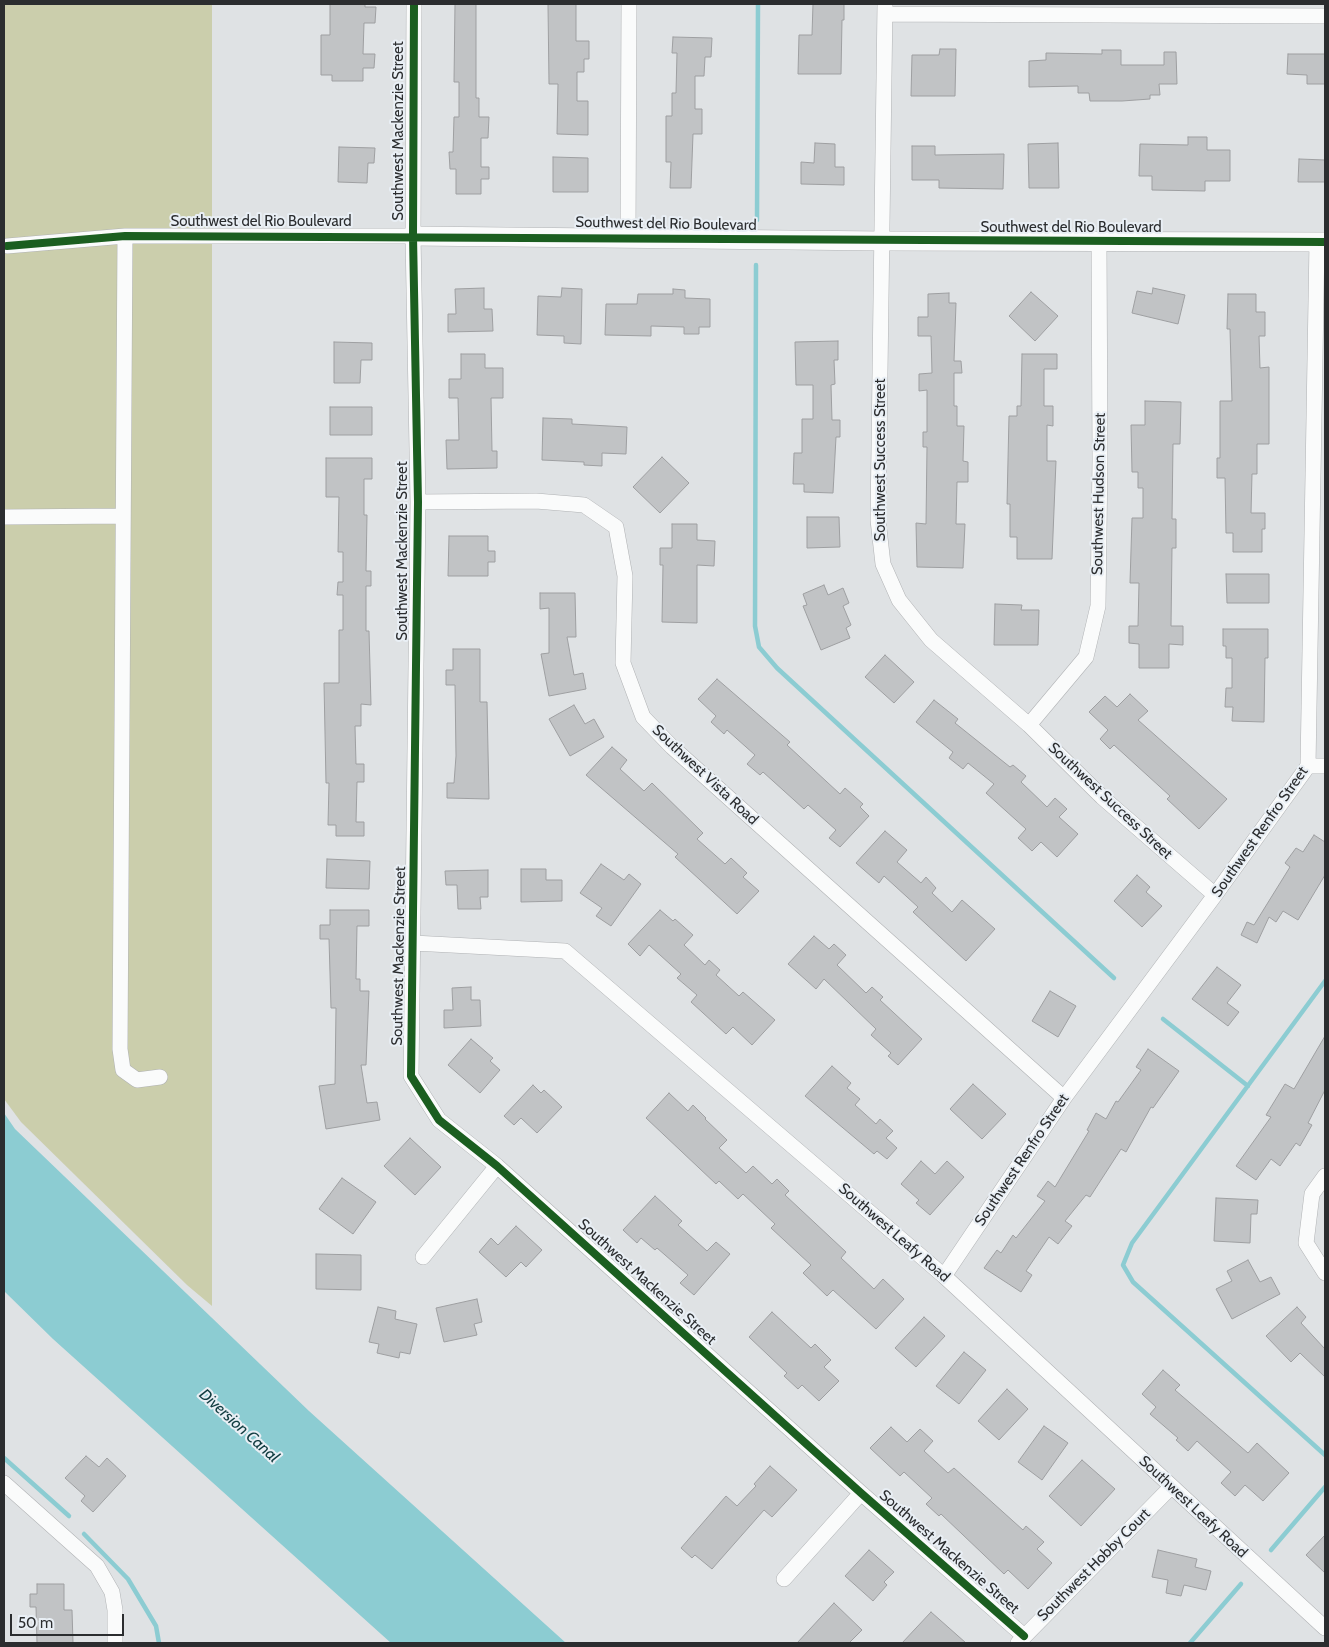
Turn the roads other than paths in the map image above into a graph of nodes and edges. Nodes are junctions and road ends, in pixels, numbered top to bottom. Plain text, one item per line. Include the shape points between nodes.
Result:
1 (414, 4) edge
2 (629, 4) edge
3 (885, 9) edge
4 (1325, 16) edge
5 (125, 236) junction
6 (413, 236) junction
7 (628, 237) junction
8 (882, 241) junction
9 (1099, 241) junction
10 (1321, 242) edge
11 (7, 246) dead end
12 (418, 502) junction
13 (122, 516) junction
14 (4, 517) edge
15 (1029, 726) junction
16 (1308, 766) junction
17 (1325, 766) edge
18 (1215, 895) junction
19 (413, 943) junction
20 (160, 1077) dead end
21 (1064, 1098) junction
22 (497, 1166) junction
23 (1325, 1176) edge
24 (423, 1256) dead end
25 (1325, 1273) edge
26 (944, 1276) junction
27 (4, 1483) edge
28 (1171, 1487) junction
29 (861, 1493) junction
30 (784, 1579) dead end
31 (1325, 1628) edge
32 (1021, 1639) edge
33 (115, 1643) edge

1 - 6 street, Southwest Mackenzie Street
2 - 7 street
3 - 4 street
3 - 8 street, Southwest Success Street
5 - 6 street, Southwest del Rio Boulevard
5 - 11 street, Southwest del Rio Boulevard
5 - 13 street
6 - 7 street, Southwest del Rio Boulevard
6 - 12 street, Southwest Mackenzie Street
7 - 8 street, Southwest del Rio Boulevard
8 - 9 street, Southwest del Rio Boulevard
8 - 15 street, Southwest Success Street via 878,520 882,564 899,600 930,640
9 - 10 street, Southwest del Rio Boulevard
9 - 15 street, Southwest Hudson Street via 1098,606 1086,657
10 - 16 street, Southwest Renfro Street
12 - 19 street, Southwest Mackenzie Street
12 - 21 street, Southwest Vista Road via 536,501 584,505 616,527 625,576 623,663 643,717 672,747
13 - 14 street
13 - 20 street via 120,1049 123,1070 137,1080
15 - 18 street, Southwest Success Street via 1102,797
16 - 17 street
16 - 18 street, Southwest Renfro Street
18 - 21 street, Southwest Renfro Street
19 - 22 street, Southwest Mackenzie Street via 411,1076 439,1120
19 - 26 street, Southwest Leafy Road via 565,952
21 - 26 street, Southwest Renfro Street
22 - 24 street
22 - 29 street, Southwest Mackenzie Street
23 - 25 street via 1312,1194 1306,1243
26 - 28 street, Southwest Leafy Road
27 - 33 street via 97,1566 112,1592
28 - 31 street, Southwest Leafy Road
28 - 32 street, Southwest Hobby Court
29 - 30 street
29 - 32 street, Southwest Mackenzie Street

